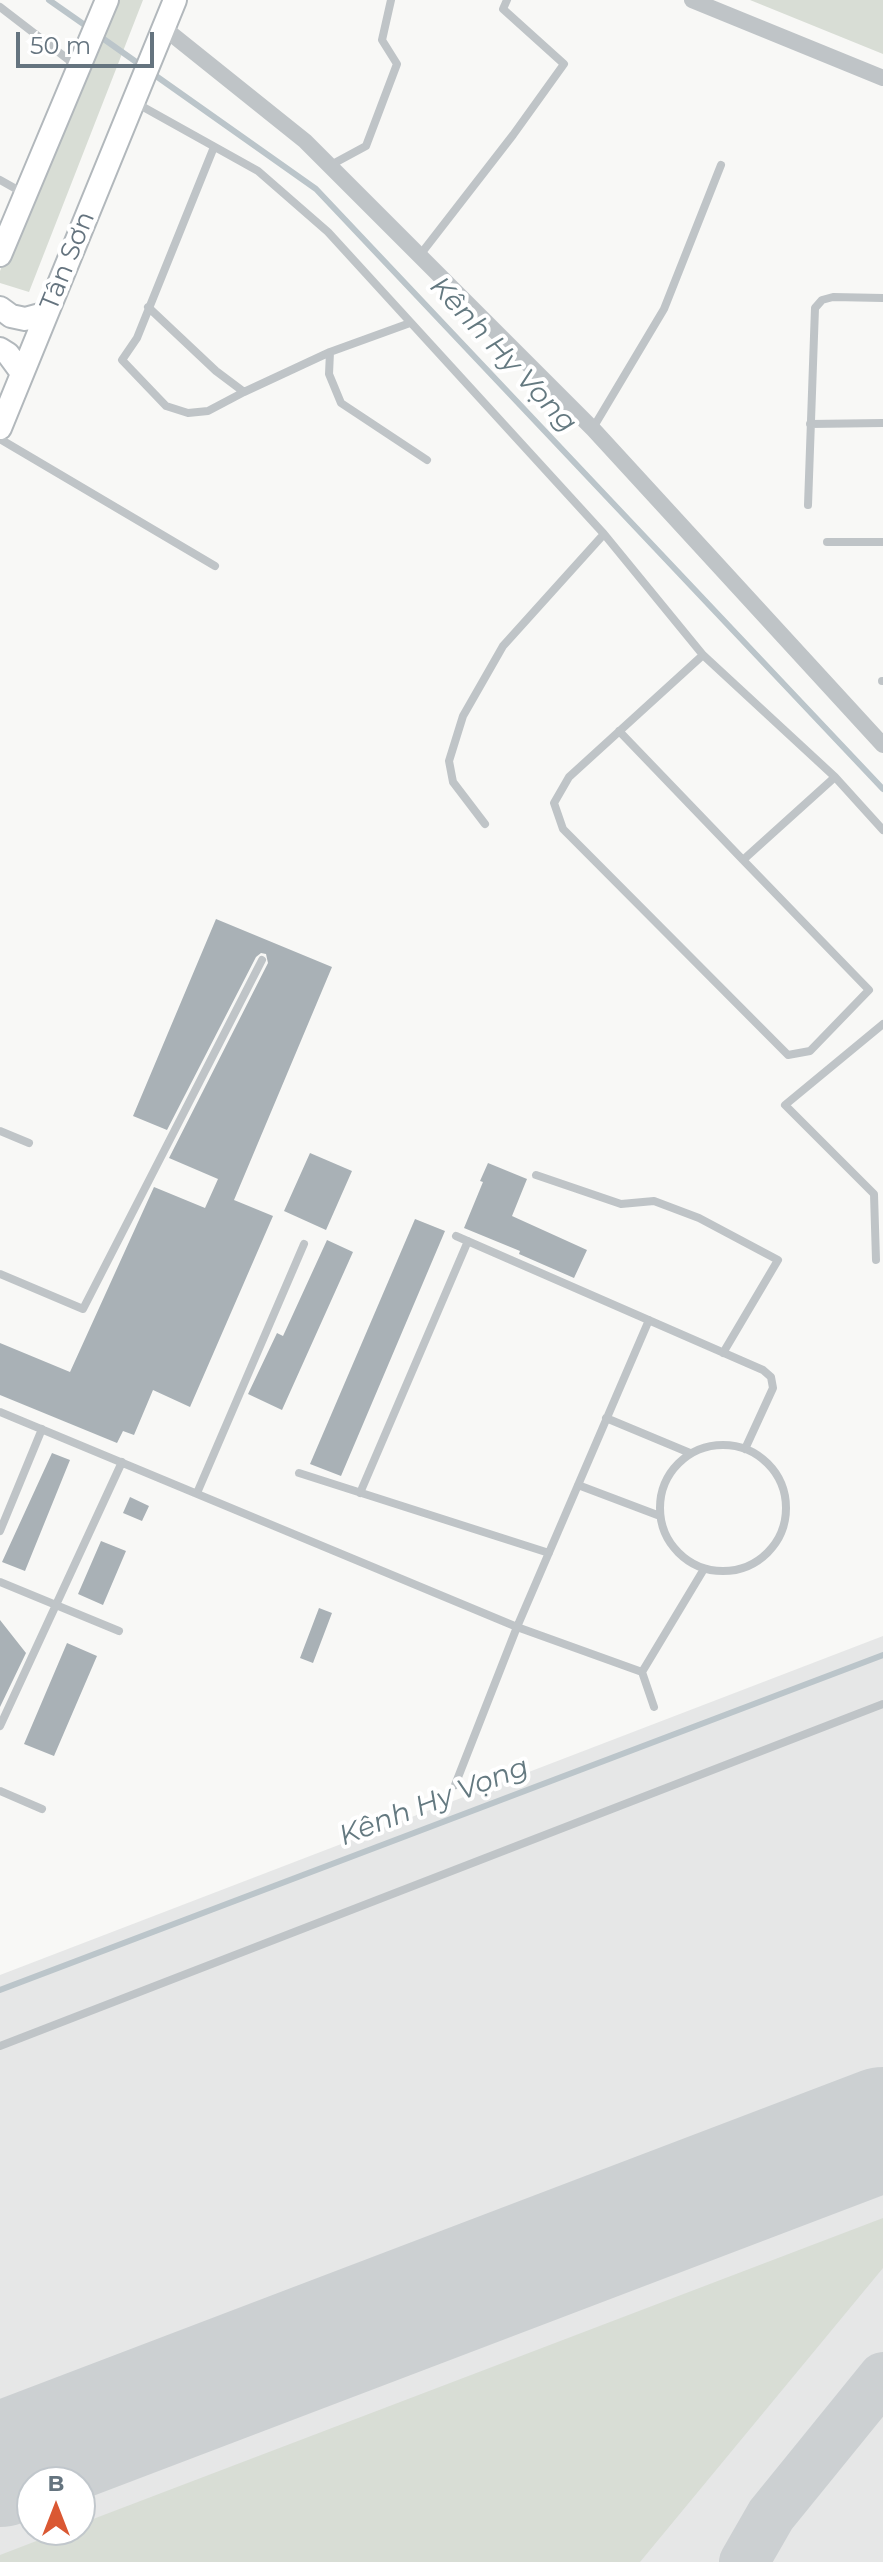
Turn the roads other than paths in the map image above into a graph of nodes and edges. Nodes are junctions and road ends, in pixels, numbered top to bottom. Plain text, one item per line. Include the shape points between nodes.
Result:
1 (107, 0) edge
2 (175, 0) edge
3 (391, 0) edge
4 (507, 0) edge
5 (692, 0) edge
6 (0, 7) edge
7 (162, 30) junction
8 (78, 67) junction
9 (883, 78) edge
10 (134, 98) junction
11 (214, 147) junction
12 (721, 165) dead end
13 (329, 166) junction
14 (0, 180) edge
15 (25, 195) junction
16 (0, 255) edge
17 (419, 256) junction
18 (883, 298) edge
19 (148, 307) junction
20 (0, 308) edge
21 (47, 313) junction
22 (410, 323) junction
23 (0, 349) edge
24 (330, 352) junction
25 (22, 373) junction
26 (244, 392) junction
27 (883, 423) edge
28 (810, 424) junction
29 (0, 428) edge
30 (593, 429) junction
31 (0, 439) edge
32 (427, 460) dead end
33 (808, 505) dead end
34 (604, 534) junction
35 (827, 542) dead end
36 (883, 542) edge
37 (215, 566) dead end
38 (703, 655) junction
39 (619, 731) junction
40 (883, 745) edge
41 (835, 777) junction
42 (485, 824) dead end
43 (883, 830) edge
44 (743, 860) junction
45 (262, 960) dead end
46 (883, 1024) edge
47 (0, 1131) edge
48 (29, 1143) dead end
49 (536, 1175) dead end
50 (456, 1236) dead end
51 (468, 1241) junction
52 (304, 1244) dead end
53 (876, 1260) dead end
54 (0, 1274) edge
55 (649, 1320) junction
56 (723, 1353) junction
57 (0, 1412) edge
58 (606, 1418) junction
59 (42, 1429) junction
60 (745, 1449) junction
61 (690, 1453) junction
62 (122, 1462) junction
63 (299, 1473) dead end
64 (578, 1485) junction
65 (197, 1493) junction
66 (360, 1493) junction
67 (660, 1516) junction
68 (0, 1531) edge
69 (549, 1553) junction
70 (704, 1569) junction
71 (0, 1582) edge
72 (56, 1605) junction
73 (517, 1627) junction
74 (119, 1631) dead end
75 (642, 1672) junction
76 (883, 1704) edge
77 (654, 1707) dead end
78 (0, 1726) edge
79 (455, 1785) dead end
80 (0, 1791) edge
81 (42, 1809) dead end
82 (0, 2046) edge

1 - 8 street
2 - 7 street
3 - 13 lane via 382,40 397,64 387,92 366,146
4 - 17 lane via 503,9 564,64
5 - 9 street
6 - 8 lane
7 - 10 street, Tân Sơn
7 - 13 street via 305,141
8 - 15 street
10 - 11 lane
10 - 21 street, Tân Sơn
11 - 19 lane
11 - 22 lane via 258,171 328,232
12 - 30 lane via 664,309
13 - 17 street
14 - 15 lane
15 - 16 street
17 - 30 street
18 - 28 lane via 833,297 815,308
19 - 26 lane
19 - 26 lane via 122,360 166,406 188,413 208,411
20 - 21 street via 25,319
21 - 25 street, Tân Sơn
22 - 24 lane
22 - 34 lane
23 - 25 street
24 - 26 lane
24 - 32 lane via 329,374 341,403
25 - 29 street, Tân Sơn
27 - 28 lane
28 - 33 lane
30 - 40 street
31 - 37 lane
34 - 38 lane
34 - 42 lane via 503,646 463,716 449,761 453,782
35 - 36 lane
38 - 39 lane
38 - 41 lane
39 - 44 lane
39 - 44 lane via 569,777 554,803 563,829 788,1055 810,1051 869,990
41 - 43 lane
41 - 44 lane
45 - 54 lane via 83,1309
46 - 53 lane via 785,1105 874,1194
47 - 48 lane
49 - 56 lane via 621,1204 654,1201 778,1260
50 - 51 lane
51 - 55 lane
51 - 66 lane
52 - 65 lane
55 - 56 lane
55 - 58 lane
56 - 60 lane via 771,1377 773,1388
57 - 59 lane
58 - 61 lane
58 - 64 lane
59 - 62 lane
59 - 68 lane
60 - 61 lane via 710,1446
60 - 70 lane via 769,1463 781,1480 786,1522 778,1541 746,1568
61 - 67 lane via 664,1484
62 - 65 lane
62 - 72 lane
63 - 66 lane
64 - 67 lane
64 - 69 lane
65 - 73 lane
66 - 69 lane
67 - 70 lane via 670,1545
69 - 73 lane
70 - 75 lane
71 - 72 lane
72 - 74 lane
72 - 78 lane
73 - 75 lane
73 - 79 lane
75 - 77 lane
76 - 82 lane
80 - 81 lane

